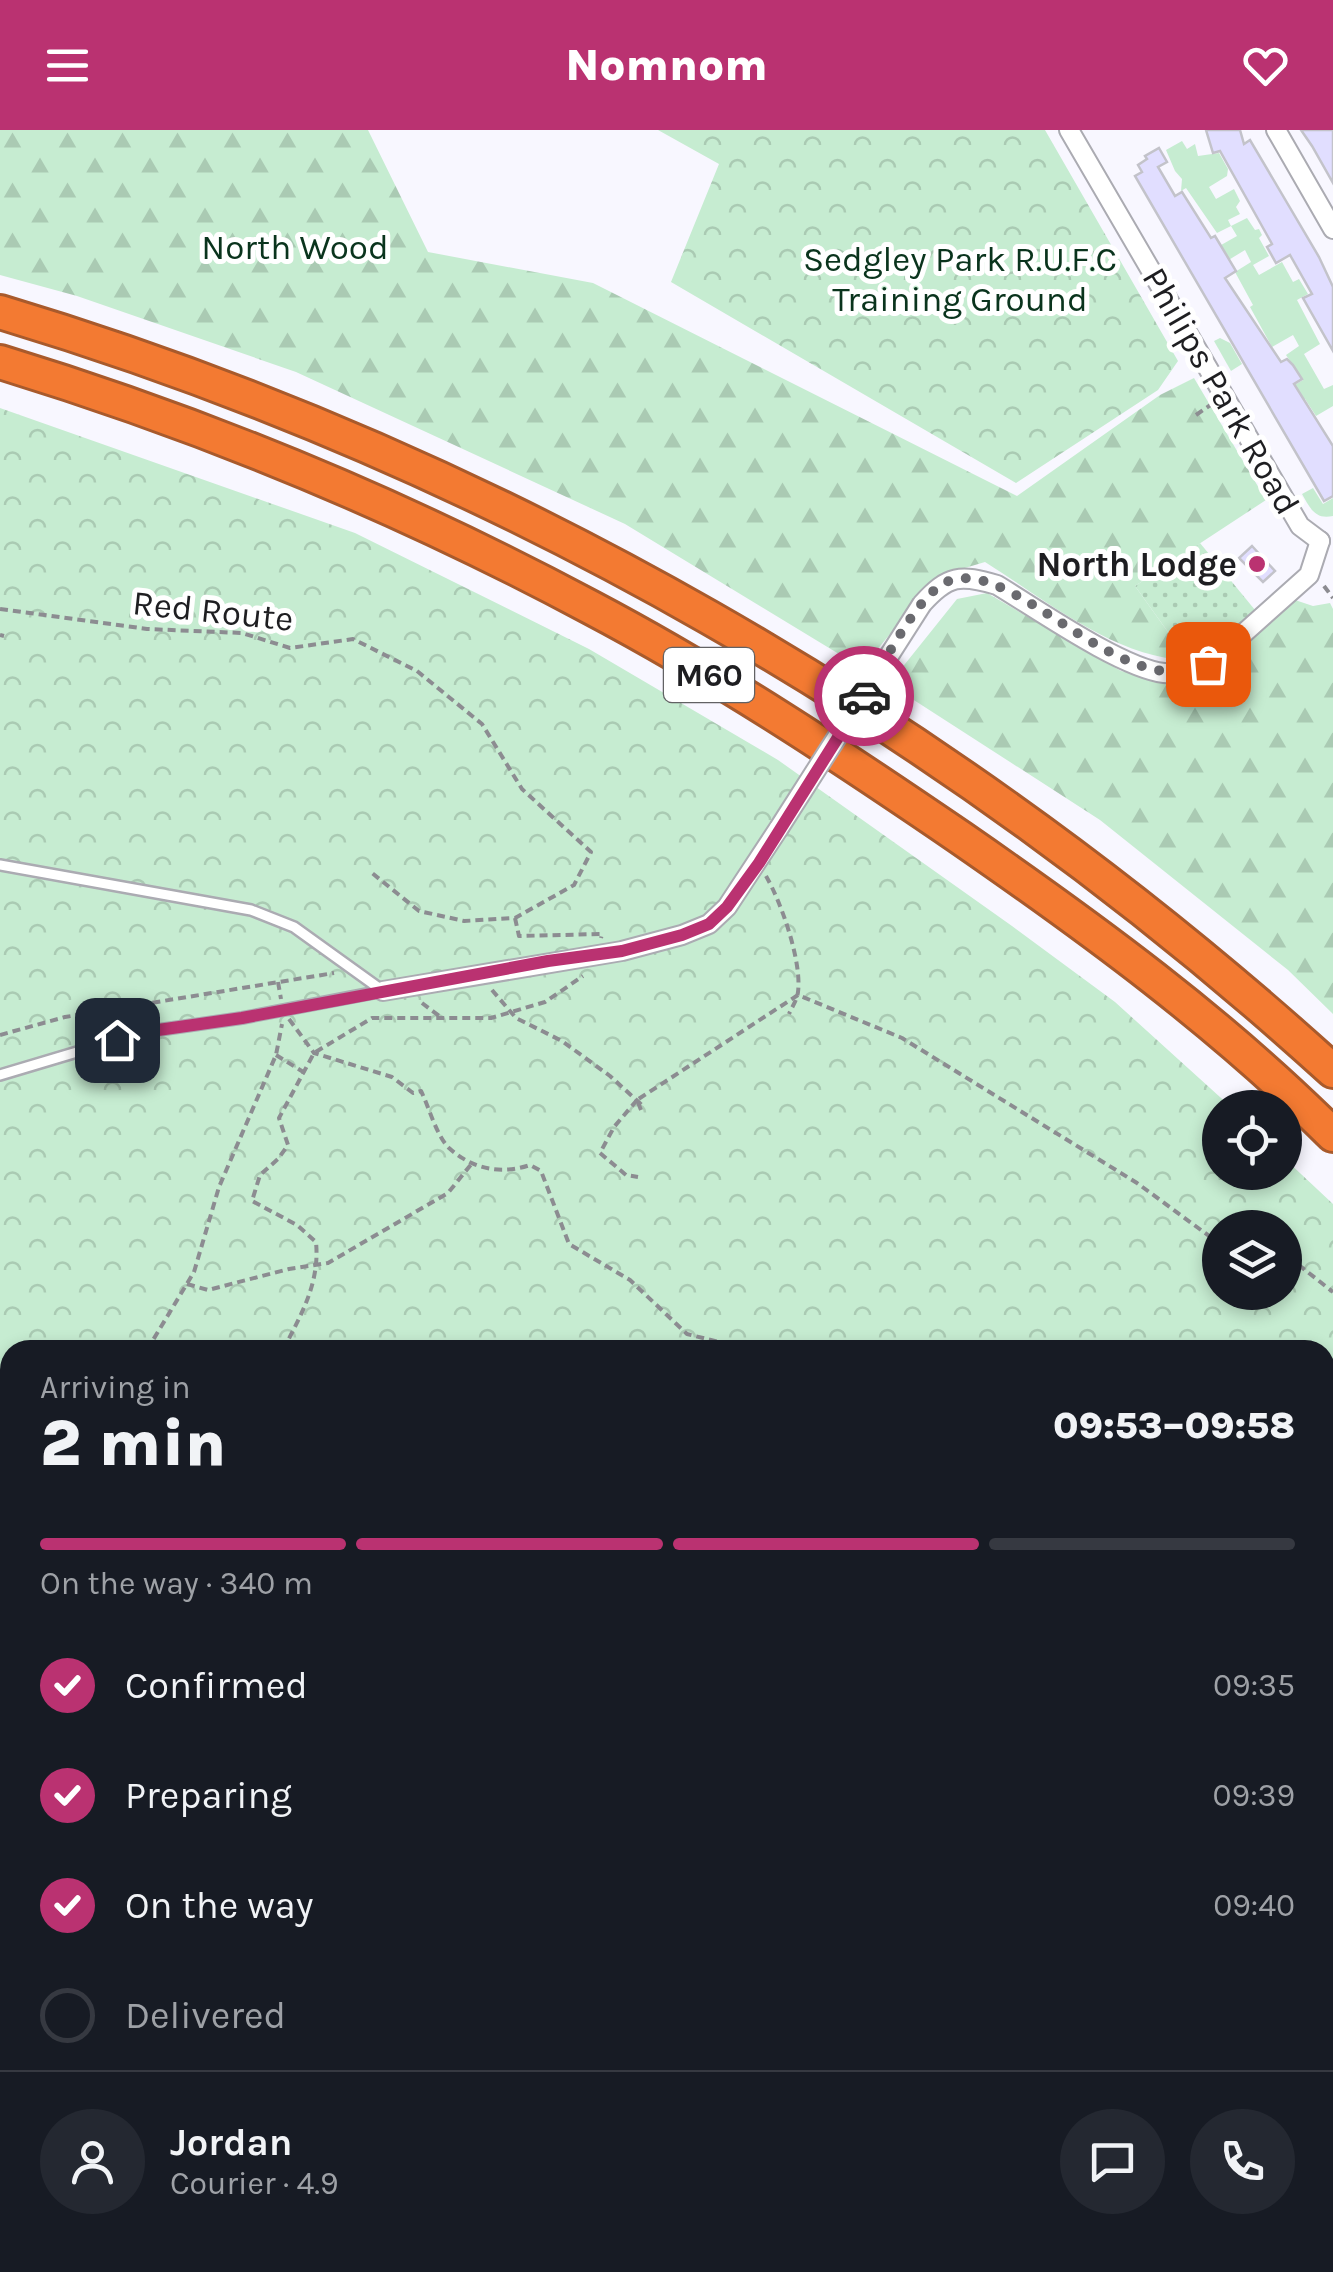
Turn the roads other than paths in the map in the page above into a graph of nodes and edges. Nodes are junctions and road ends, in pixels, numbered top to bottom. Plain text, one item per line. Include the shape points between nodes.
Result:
1 (1069, 130) edge
2 (1276, 130) edge
3 (1333, 229) edge
4 (0, 312) edge
5 (0, 362) edge
6 (1326, 540) edge
7 (0, 865) edge
8 (382, 991) junction
9 (1333, 1071) edge
10 (0, 1076) edge
11 (1333, 1134) edge

1 - 6 street, Philips Park Road via 1300,526
2 - 3 street
4 - 9 highway, M60 via 156,363 374,449 697,611 977,786 1136,905
5 - 11 highway, M60 via 320,478 656,644 996,862 1238,1048
6 - 8 street, bridge via 1309,575 1216,658 1181,673 1120,658 998,585 953,579 922,604 759,863 709,924 598,954
7 - 8 lane via 250,910 294,927
8 - 10 lane via 144,1032

